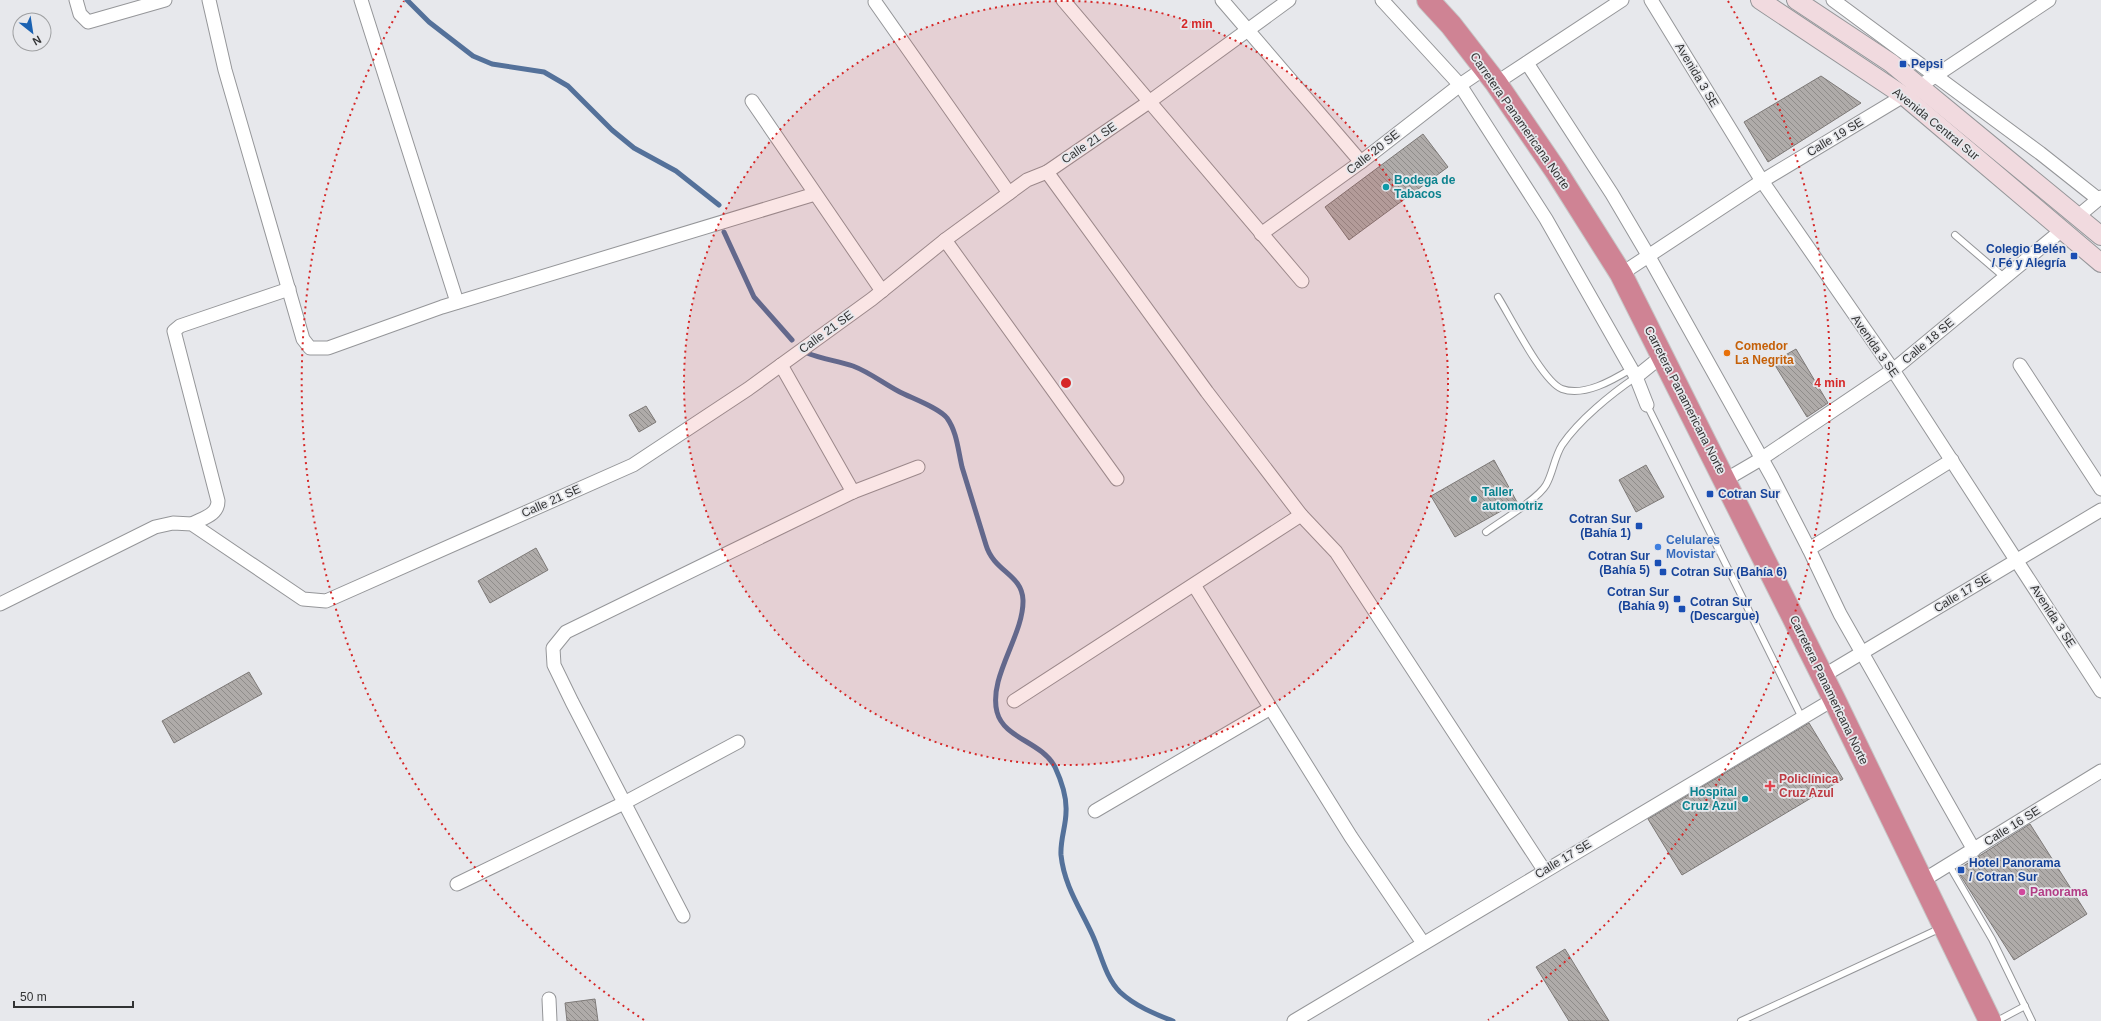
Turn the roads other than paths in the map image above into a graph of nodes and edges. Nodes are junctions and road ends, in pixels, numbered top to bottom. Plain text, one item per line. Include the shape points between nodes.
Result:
1 (76, 0) edge
2 (165, 0) edge
3 (209, 0) edge
4 (362, 0) edge
5 (1064, 0) edge
6 (1222, 0) edge
7 (1289, 0) edge
8 (1382, 0) edge
9 (1428, 0) edge
10 (1622, 0) edge
11 (1651, 0) edge
12 (1760, 0) edge
13 (1796, 0) edge
14 (1833, 0) edge
15 (2049, 0) edge
16 (875, 2) dead end
17 (1247, 30) junction
18 (1527, 63) junction
19 (1490, 76) junction
20 (1927, 81) junction
21 (1460, 85) junction
22 (1904, 96) junction
23 (752, 101) dead end
24 (1149, 102) junction
25 (1361, 162) junction
26 (1047, 172) junction
27 (1762, 181) junction
28 (1009, 193) junction
29 (815, 194) junction
30 (2100, 198) edge
31 (2077, 217) junction
32 (2062, 230) junction
33 (1261, 234) junction
34 (1955, 235) dead end
35 (2101, 236) edge
36 (945, 240) junction
37 (1648, 255) junction
38 (2101, 263) edge
39 (1621, 274) junction
40 (2004, 277) junction
41 (1302, 281) dead end
42 (289, 290) junction
43 (882, 291) junction
44 (1498, 297) dead end
45 (457, 302) junction
46 (1662, 356) junction
47 (782, 365) junction
48 (2020, 365) dead end
49 (1893, 370) junction
50 (1633, 373) junction
51 (1647, 405) joint
52 (1761, 459) junction
53 (1952, 460) junction
54 (918, 468) dead end
55 (1118, 479) dead end
56 (1725, 480) junction
57 (2101, 489) edge
58 (853, 492) junction
59 (2101, 510) edge
60 (1301, 515) junction
61 (192, 524) junction
62 (1486, 532) dead end
63 (1809, 549) junction
64 (2017, 560) junction
65 (1194, 585) junction
66 (1, 601) edge
67 (1862, 652) junction
68 (1823, 676) junction
69 (2101, 691) edge
70 (1834, 699) junction
71 (1014, 701) dead end
72 (1269, 709) junction
73 (1802, 718) junction
74 (738, 742) dead end
75 (2101, 771) edge
76 (624, 804) junction
77 (1096, 811) dead end
78 (1974, 850) junction
79 (1949, 865) junction
80 (1544, 870) junction
81 (1922, 881) junction
82 (458, 884) dead end
83 (683, 916) dead end
84 (1944, 927) junction
85 (1423, 943) junction
86 (549, 999) dead end
87 (2025, 1006) junction
88 (550, 1021) edge
89 (1294, 1021) edge
90 (1741, 1021) edge
91 (1990, 1021) edge
92 (1998, 1021) edge
93 (2032, 1021) edge

1 - 2 street via 80,14 88,22
3 - 42 street via 225,70
4 - 45 street
5 - 24 street
6 - 17 street
7 - 17 street, Calle 21 SE
8 - 21 street
9 - 19 highway, Carretera Panamericana Norte
10 - 18 street, Calle 20 SE
11 - 27 street, Avenida 3 SE
12 - 22 street, Avenida Central Sur
13 - 20 street, Avenida Central Sur via 1891,63
14 - 20 street
15 - 20 street, Calle 19 SE
16 - 28 street
17 - 24 street, Calle 21 SE
17 - 25 street
18 - 19 street, Calle 20 SE
18 - 37 street via 1612,194
19 - 21 street, Calle 20 SE
19 - 39 highway, Carretera Panamericana Norte via 1556,171
20 - 22 street, Calle 19 SE
20 - 30 street via 2040,153
20 - 31 street, Avenida Central Sur
21 - 25 street, Calle 20 SE
21 - 50 street via 1546,219
22 - 27 street, Calle 19 SE
22 - 32 street, Avenida Central Sur
23 - 29 street
24 - 26 street, Calle 21 SE
24 - 33 street
25 - 33 street, Calle 20 SE
26 - 28 street, Calle 21 SE via 1027,180
26 - 60 street via 1207,392
27 - 37 street, Calle 19 SE
27 - 49 street, Avenida 3 SE
28 - 36 street, Calle 21 SE
29 - 43 street
29 - 45 street
30 - 31 street
31 - 35 street, Avenida Central Sur
32 - 38 street, Avenida Central Sur
32 - 40 street, Calle 18 SE
33 - 41 street
34 - 40 lane
36 - 43 street, Calle 21 SE
36 - 55 street
37 - 39 street, Calle 19 SE
37 - 52 street
39 - 46 highway, Carretera Panamericana Norte
40 - 49 street, Calle 18 SE
42 - 45 street via 302,339 310,348 319,349
42 - 61 street via 180,326 174,331 218,501 214,513
43 - 47 street, Calle 21 SE
44 - 50 lane via 1545,374 1562,389 1587,390
46 - 50 street
46 - 56 highway, Carretera Panamericana Norte
47 - 58 street
47 - 61 street, Calle 21 SE via 633,465 326,601 303,599
48 - 57 street
49 - 52 street, Calle 18 SE
49 - 53 street, Avenida 3 SE
50 - 51 street
50 - 62 lane via 1563,445 1546,485 1533,498
51 - 73 lane
52 - 56 street, Calle 18 SE
52 - 63 street
53 - 63 street
53 - 64 street, Avenida 3 SE
54 - 58 street
56 - 68 highway, Carretera Panamericana Norte
58 - 76 street via 566,632 553,648 554,665
59 - 64 street, Calle 17 SE
60 - 65 street
60 - 80 street via 1336,552
61 - 66 street via 173,523 155,527
63 - 67 street via 1831,597
64 - 67 street, Calle 17 SE
64 - 69 street, Avenida 3 SE
65 - 71 street
65 - 72 street
67 - 68 street, Calle 17 SE
67 - 78 street
68 - 70 highway, Carretera Panamericana Norte
70 - 73 street, Calle 17 SE
70 - 81 highway, Carretera Panamericana Norte
72 - 77 street
72 - 85 street
73 - 80 street, Calle 17 SE
74 - 76 street
75 - 78 street, Calle 16 SE
76 - 82 street
76 - 83 street
78 - 79 street, Calle 16 SE
79 - 81 street, Calle 16 SE
79 - 87 lane via 1992,939
80 - 85 street, Calle 17 SE
81 - 84 highway, Carretera Panamericana Norte
84 - 90 lane
84 - 91 highway, Carretera Panamericana Norte
85 - 89 street, Calle 17 SE
86 - 88 street
87 - 92 lane
87 - 93 lane

